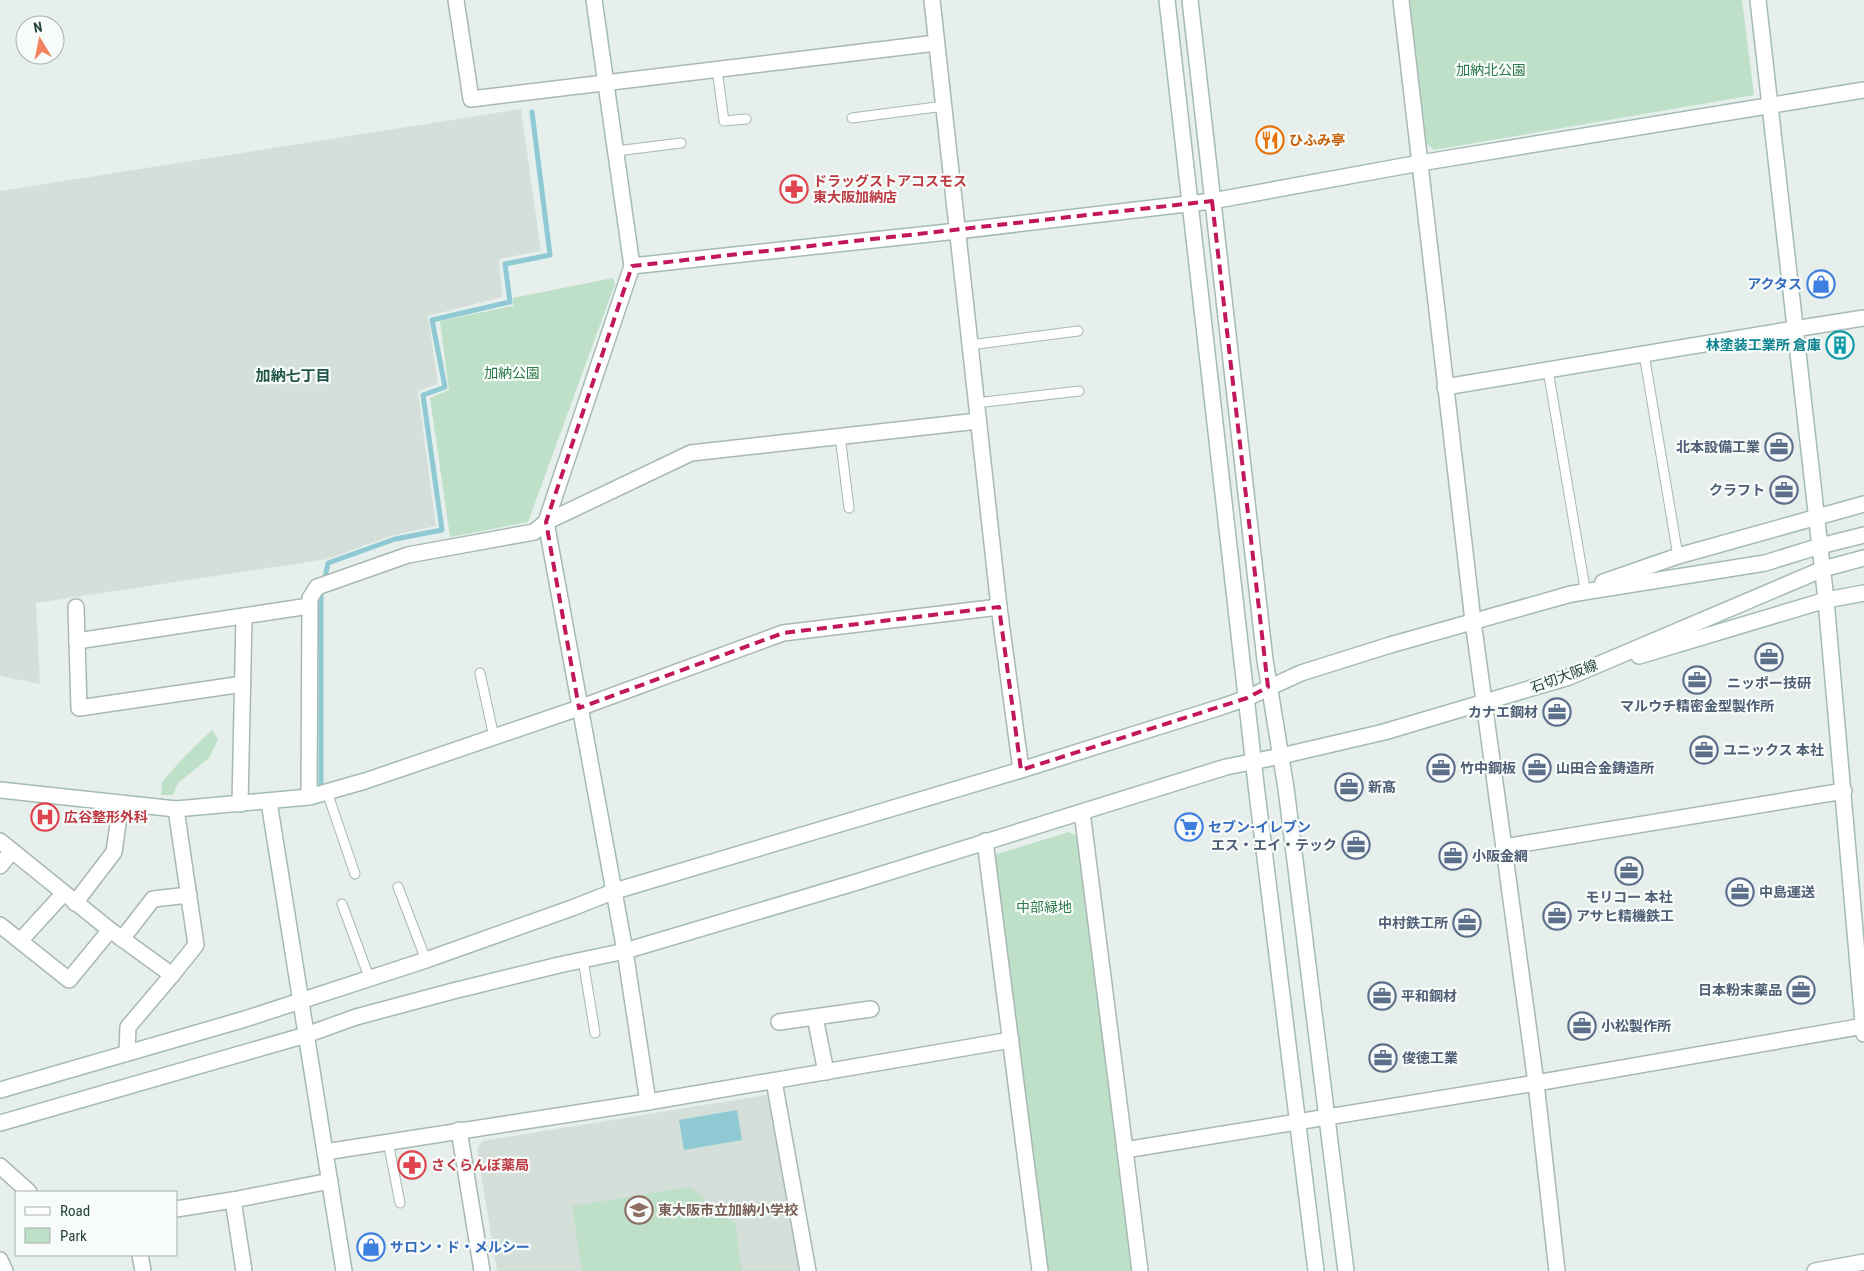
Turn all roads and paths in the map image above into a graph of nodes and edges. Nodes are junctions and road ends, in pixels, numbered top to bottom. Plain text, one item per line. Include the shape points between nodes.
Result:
1 (456, 0) edge
2 (594, 0) edge
3 (932, 0) edge
4 (1168, 0) edge
5 (1190, 0) edge
6 (1401, 0) edge
7 (1758, 0) edge
8 (936, 43) junction
9 (717, 69) junction
10 (606, 82) junction
11 (1864, 90) edge
12 (944, 106) junction
13 (1770, 106) junction
14 (852, 118) dead end
15 (746, 119) dead end
16 (681, 143) dead end
17 (616, 151) junction
18 (1420, 163) junction
19 (1212, 201) junction
20 (1190, 204) junction
21 (958, 231) junction
22 (632, 266) junction
23 (1864, 318) edge
24 (1794, 329) junction
25 (1078, 330) dead end
26 (970, 345) junction
27 (1644, 354) junction
28 (1548, 370) junction
29 (1445, 387) junction
30 (1079, 391) dead end
31 (976, 403) junction
32 (978, 421) junction
33 (840, 436) junction
34 (1864, 504) edge
35 (849, 508) dead end
36 (1816, 516) junction
37 (546, 522) junction
38 (1864, 535) edge
39 (1820, 546) junction
40 (1678, 556) junction
41 (1864, 558) edge
42 (1823, 569) junction
43 (1578, 591) junction
44 (1864, 593) edge
45 (1826, 600) junction
46 (310, 606) junction
47 (76, 607) dead end
48 (999, 607) junction
49 (244, 616) junction
50 (1472, 621) junction
51 (77, 641) junction
52 (480, 673) dead end
53 (1569, 677) junction
54 (243, 684) junction
55 (1268, 687) junction
56 (1247, 698) junction
57 (1485, 702) junction
58 (579, 708) junction
59 (494, 737) junction
60 (1281, 756) junction
61 (1253, 761) junction
62 (1021, 770) junction
63 (0, 790) edge
64 (1844, 791) junction
65 (328, 792) junction
66 (309, 797) junction
67 (269, 802) junction
68 (121, 803) junction
69 (240, 804) junction
70 (176, 809) junction
71 (1082, 812) junction
72 (0, 841) edge
73 (985, 841) junction
74 (1504, 847) junction
75 (12, 851) junction
76 (0, 866) edge
77 (355, 874) dead end
78 (398, 887) dead end
79 (614, 891) junction
80 (189, 895) junction
81 (69, 898) junction
82 (342, 904) dead end
83 (0, 925) edge
84 (116, 934) junction
85 (20, 941) junction
86 (625, 951) junction
87 (426, 960) junction
88 (583, 960) junction
89 (172, 975) junction
90 (369, 977) junction
91 (300, 1000) junction
92 (871, 1009) dead end
93 (816, 1017) junction
94 (779, 1022) dead end
95 (1864, 1028) edge
96 (595, 1033) dead end
97 (306, 1035) junction
98 (1011, 1040) junction
99 (127, 1053) junction
100 (826, 1072) junction
101 (774, 1080) junction
102 (1536, 1083) junction
103 (0, 1090) edge
104 (648, 1102) junction
105 (1328, 1116) junction
106 (1297, 1122) junction
107 (0, 1123) edge
108 (459, 1130) junction
109 (388, 1142) junction
110 (1125, 1150) junction
111 (325, 1152) junction
112 (0, 1166) edge
113 (330, 1181) junction
114 (28, 1191) edge
115 (233, 1200) junction
116 (400, 1203) dead end
117 (178, 1209) edge
118 (140, 1256) edge
119 (0, 1260) edge
120 (1864, 1262) edge
121 (5, 1271) edge
122 (143, 1271) edge
123 (244, 1271) edge
124 (344, 1271) edge
125 (482, 1271) edge
126 (808, 1271) edge
127 (1040, 1271) edge
128 (1140, 1271) edge
129 (1316, 1271) edge
130 (1346, 1271) edge
131 (1557, 1271) edge
132 (1815, 1271) edge

1 - 10 street via 472,100
2 - 10 street
3 - 8 street
4 - 20 street
5 - 19 street
6 - 18 street
7 - 13 street
8 - 9 street
8 - 12 street
9 - 10 street
9 - 15 lane via 724,121
10 - 17 street
11 - 13 street
12 - 14 lane
12 - 21 street
13 - 18 street
13 - 24 street
16 - 17 lane
17 - 22 street
18 - 19 street
18 - 29 street
19 - 20 street
19 - 55 street
20 - 21 street
20 - 56 street
21 - 22 street
21 - 26 street
22 - 37 street
23 - 24 street
24 - 27 street
24 - 36 street
25 - 26 lane
26 - 31 street
27 - 28 street
27 - 40 lane
28 - 29 street
28 - 43 lane
29 - 50 street
30 - 31 lane
31 - 32 street
32 - 33 street
32 - 48 street
33 - 35 lane
33 - 37 street via 691,453
34 - 36 street
36 - 39 street
36 - 40 street
37 - 46 street via 534,532 408,555 318,587 310,598
37 - 58 street
38 - 39 street
39 - 42 street
39 - 43 street via 1765,563
40 - 43 street
41 - 42 street, 石切大阪線
42 - 45 street
42 - 53 street, 石切大阪線
43 - 50 street
44 - 45 street
45 - 53 street
45 - 64 street
46 - 49 street
46 - 66 street
47 - 51 street
48 - 58 street via 783,633
48 - 62 street
49 - 51 street
49 - 54 street
50 - 55 street via 1300,673
50 - 57 street
51 - 54 street via 79,708
52 - 59 lane
53 - 57 street, 石切大阪線
54 - 69 street
55 - 56 street
55 - 60 street
56 - 61 street
56 - 62 street
57 - 60 street, 石切大阪線 via 1384,732
57 - 74 street
58 - 59 street
58 - 79 street
59 - 65 street
60 - 61 street, 石切大阪線
60 - 105 street
61 - 71 street, 石切大阪線
61 - 106 street
62 - 79 street
63 - 68 street
64 - 74 street
64 - 95 street
65 - 66 street
65 - 77 lane
66 - 67 street
67 - 69 street
67 - 91 street
68 - 70 street
68 - 81 street via 114,852
69 - 70 street
70 - 80 street
71 - 73 street, 石切大阪線
71 - 110 street
72 - 75 street
73 - 86 street, 石切大阪線
73 - 98 street
74 - 102 street
75 - 76 street
75 - 81 street
78 - 87 lane
79 - 86 street
79 - 87 street
80 - 84 street via 153,899
80 - 89 street via 196,944
81 - 84 street
81 - 85 street
82 - 90 lane
83 - 85 street
84 - 85 street via 69,980
84 - 89 street
86 - 88 street, 石切大阪線
86 - 104 street
87 - 90 street
88 - 96 lane
88 - 97 street, 石切大阪線 via 374,1012
89 - 99 street via 128,1028
90 - 91 street
91 - 97 street
91 - 99 street
92 - 93 street
93 - 94 street
93 - 100 street
95 - 102 street
97 - 107 street, 石切大阪線
97 - 111 street
98 - 100 street
98 - 127 street
99 - 103 street
100 - 101 street
101 - 104 street
101 - 126 street
102 - 105 street
102 - 131 street
104 - 108 street
105 - 106 street
105 - 130 street
106 - 110 street
106 - 129 street
108 - 109 street
108 - 125 street
109 - 111 street
109 - 116 lane
110 - 128 street
111 - 113 street
112 - 114 street
113 - 115 street
113 - 124 street
115 - 117 street
115 - 123 street
118 - 122 street
119 - 121 street
120 - 132 street

